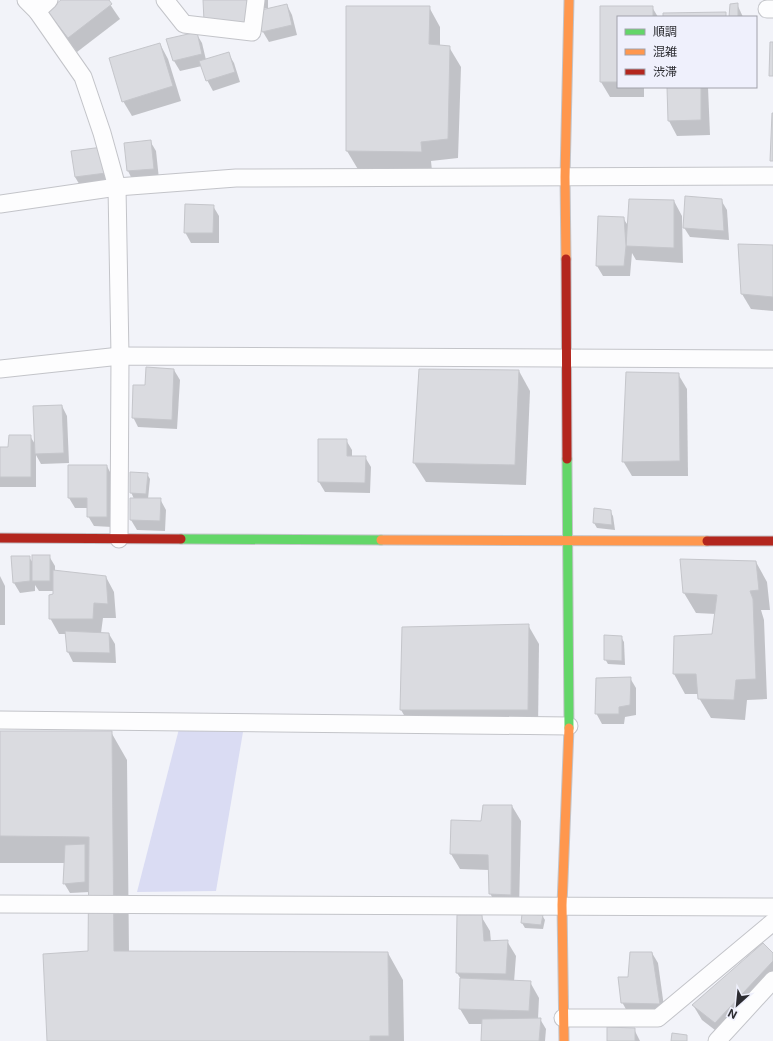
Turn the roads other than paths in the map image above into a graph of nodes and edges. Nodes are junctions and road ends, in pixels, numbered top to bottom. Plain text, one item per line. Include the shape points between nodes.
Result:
1 (165, 0) edge
2 (256, 0) edge
3 (569, 0) edge
4 (37, 4) edge
5 (773, 176) edge
6 (565, 177) junction
7 (117, 187) junction
8 (0, 204) edge
9 (120, 356) junction
10 (566, 357) junction
11 (773, 359) edge
12 (0, 369) edge
13 (0, 538) edge
14 (119, 539) junction
15 (773, 540) edge
16 (566, 541) junction
17 (0, 720) edge
18 (569, 726) junction
19 (0, 904) edge
20 (562, 905) junction
21 (773, 907) edge
22 (773, 922) edge
23 (773, 980) edge
24 (563, 1018) junction
25 (564, 1041) edge
26 (717, 1041) edge

1 - 2 street via 184,24 252,32
3 - 6 street
4 - 7 street via 83,78
5 - 6 street
6 - 7 street via 236,178
6 - 10 street
7 - 8 street
7 - 9 street
9 - 10 street
9 - 12 street
9 - 14 street
10 - 11 street
10 - 16 street
13 - 14 street
14 - 16 street
15 - 16 street
16 - 18 street
17 - 18 street
18 - 20 street
19 - 20 street
20 - 21 street
20 - 24 street
22 - 24 street via 658,1018
23 - 26 street
24 - 25 street

